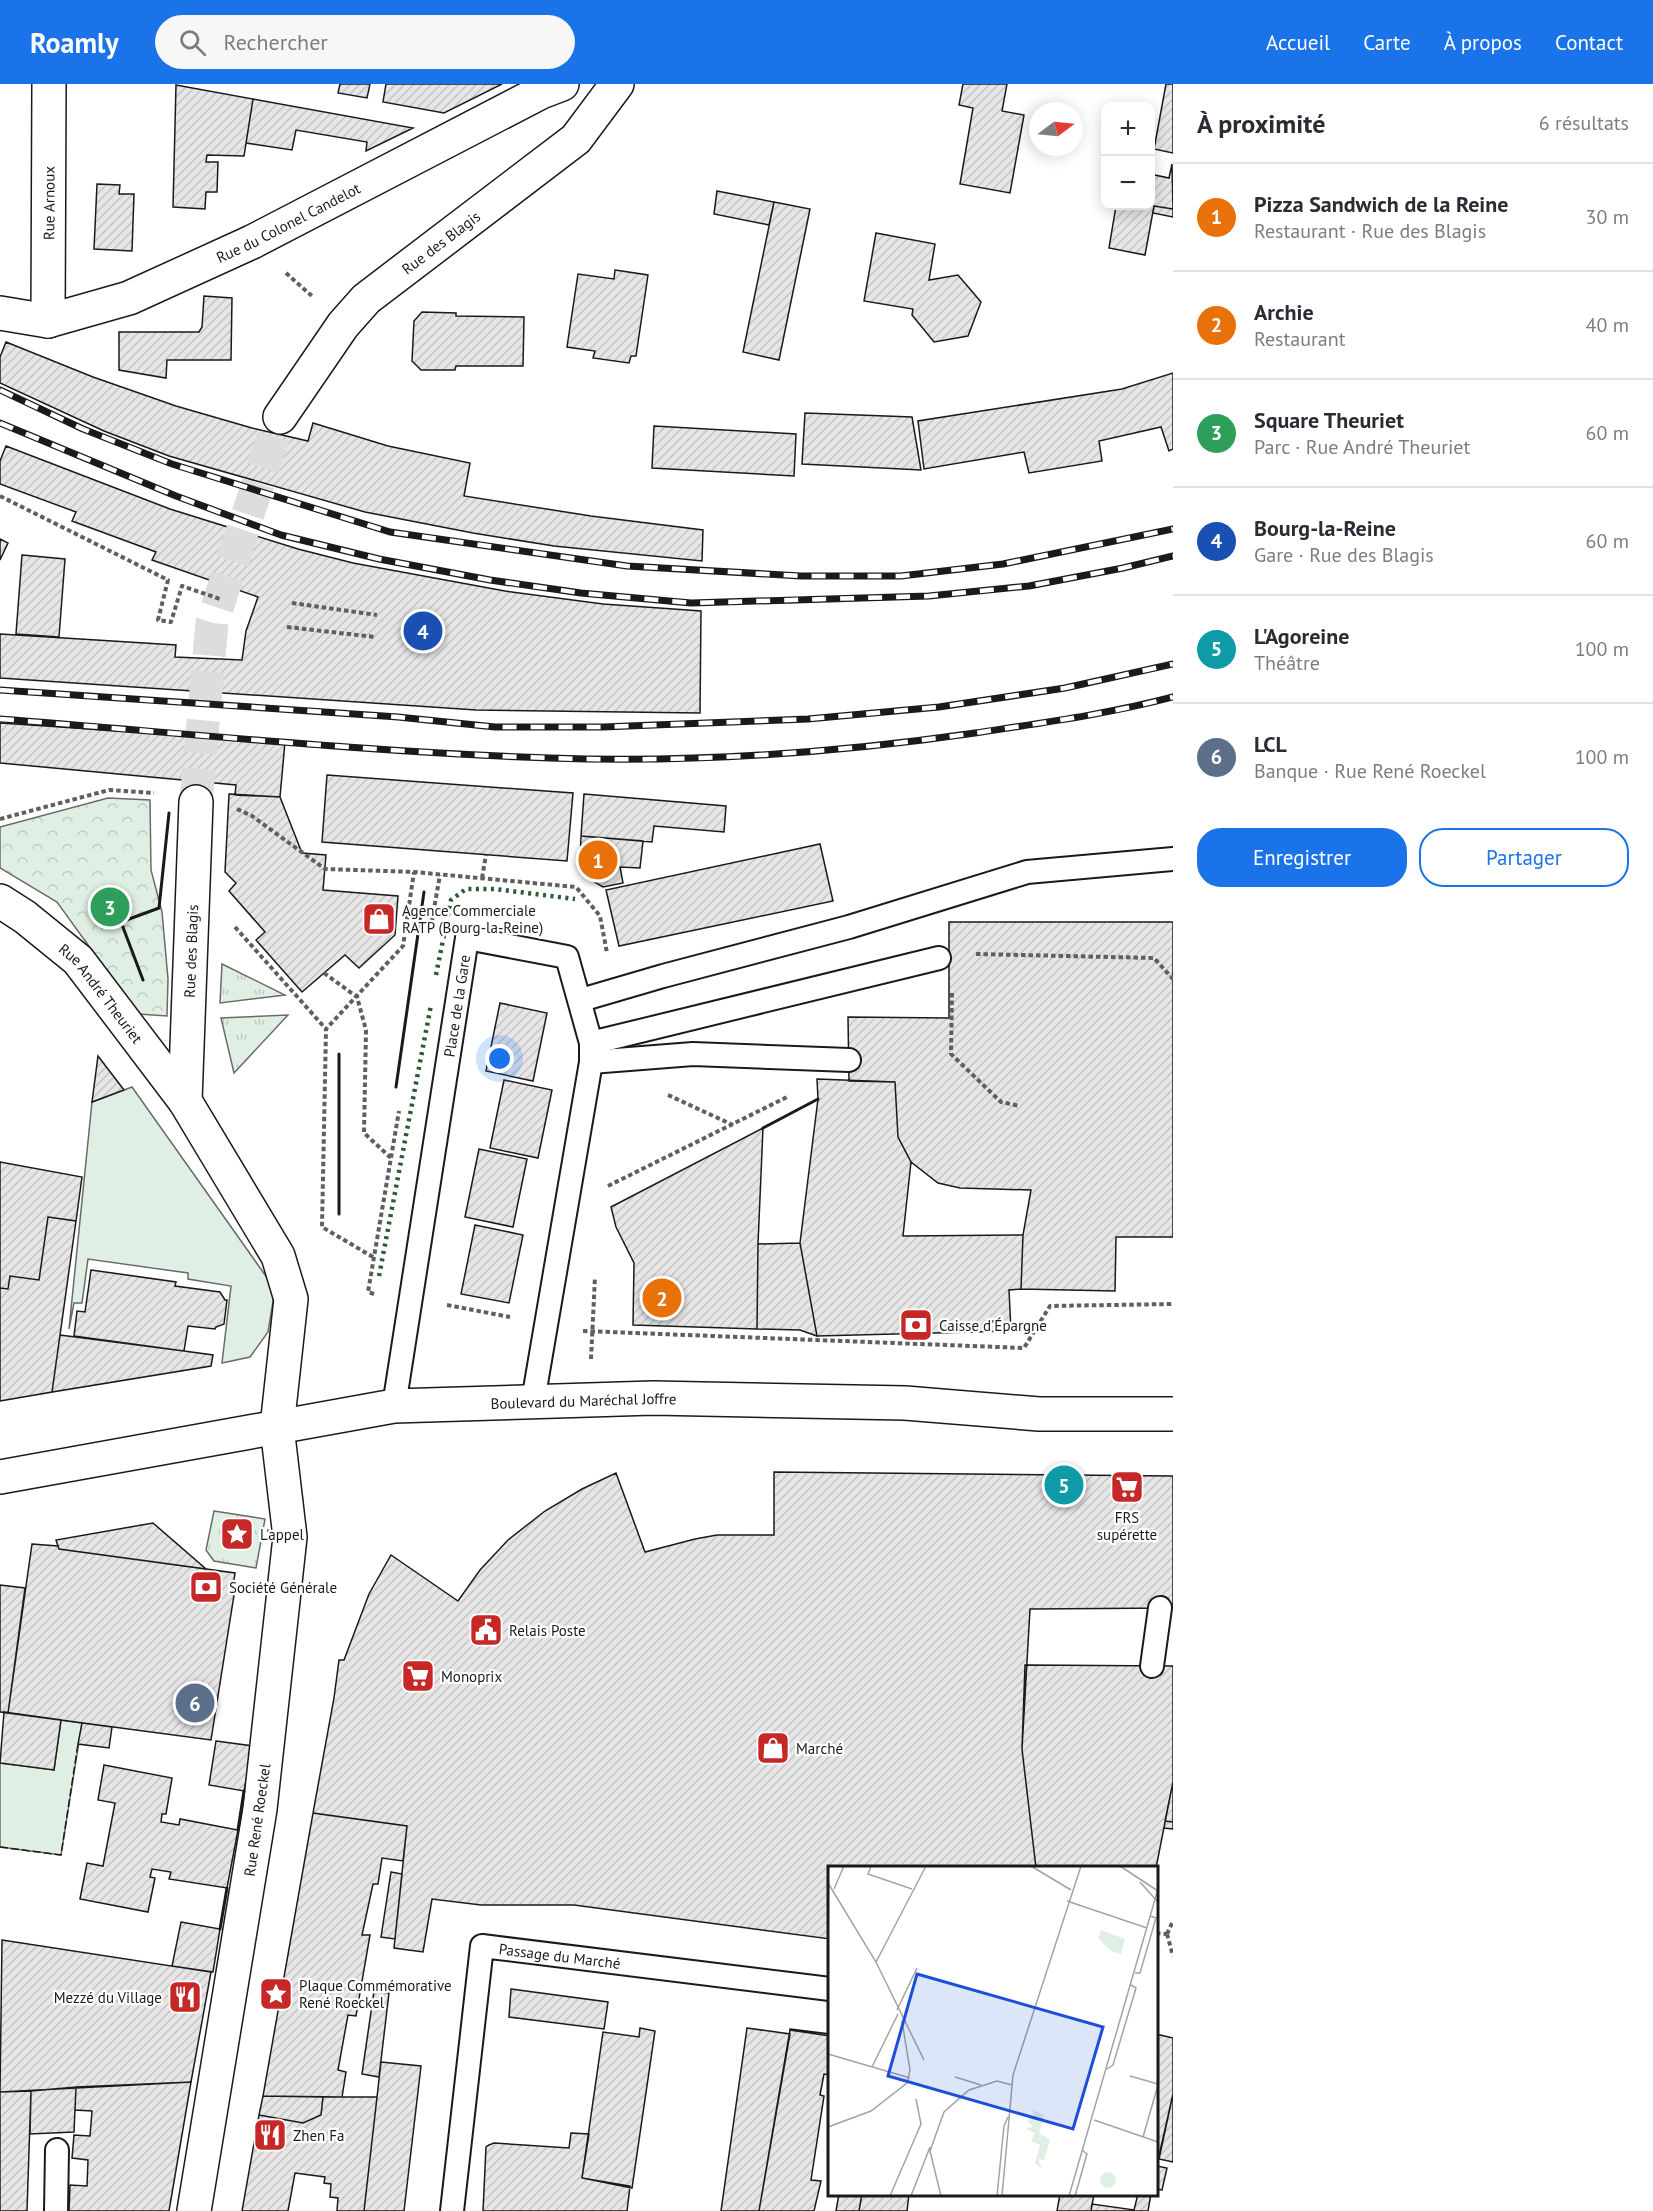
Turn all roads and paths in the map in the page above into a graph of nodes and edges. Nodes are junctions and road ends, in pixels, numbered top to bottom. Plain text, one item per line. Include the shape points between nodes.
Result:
1 (49, 84) edge
2 (562, 84) edge
3 (617, 84) edge
4 (252, 242) junction
5 (0, 313) edge
6 (48, 321) junction
7 (343, 325) junction
8 (280, 417) tunnel mouth
9 (0, 496) edge
10 (220, 598) dead end
11 (292, 603) dead end
12 (377, 615) dead end
13 (287, 627) dead end
14 (375, 637) dead end
15 (162, 794) dead end
16 (195, 802) tunnel mouth
17 (233, 808) dead end
18 (0, 819) edge
19 (486, 855) dead end
20 (1173, 859) edge
21 (414, 872) junction
22 (482, 879) junction
23 (193, 880) junction
24 (0, 901) edge
25 (600, 916) dead end
26 (946, 956) junction
27 (324, 973) dead end
28 (1173, 979) edge
29 (357, 997) junction
30 (581, 1000) junction
31 (326, 1029) junction
32 (591, 1053) junction
33 (849, 1060) dead end
34 (663, 1092) dead end
35 (790, 1096) dead end
36 (185, 1101) junction
37 (1020, 1106) dead end
38 (733, 1125) junction
39 (391, 1158) dead end
40 (599, 1191) dead end
41 (595, 1274) dead end
42 (410, 1299) junction
43 (1173, 1304) edge
44 (546, 1324) junction
45 (592, 1333) junction
46 (590, 1399) junction
47 (533, 1401) junction
48 (394, 1406) junction
49 (1173, 1414) edge
50 (277, 1427) junction
51 (0, 1477) edge
52 (1161, 1608) dead end
53 (1152, 1666) dead end
54 (1173, 1921) edge
55 (1158, 1933) edge
56 (1167, 1934) junction
57 (1173, 1956) edge
58 (828, 1989) edge
59 (57, 2150) dead end
60 (56, 2211) edge
61 (194, 2211) edge
62 (452, 2211) edge

1 - 6 street, Rue Arnoux
2 - 4 street, Rue du Colonel Candelot
3 - 7 street, Rue des Blagis via 576,139 366,299
4 - 6 street, Rue du Colonel Candelot via 129,298
4 - 7 path
5 - 6 street, Rue du Colonel Candelot
7 - 8 street, Rue des Blagis
9 - 10 path via 168,580 158,620 171,622 182,586
11 - 12 path
13 - 14 path
15 - 18 path via 109,790
16 - 23 street, Rue des Blagis
17 - 21 path via 252,816 325,869
19 - 22 path
20 - 30 lane via 1027,872 849,927
21 - 22 path
21 - 29 path via 403,946
22 - 25 path via 576,887
23 - 31 path
23 - 36 street, Rue des Blagis
24 - 36 street, Rue André Theuriet via 78,960
26 - 28 path via 1154,958
26 - 32 lane
26 - 37 path via 951,1054 1001,1102
27 - 29 path
29 - 31 path
29 - 39 path via 366,1030 364,1133
30 - 32 lane, Place de la Gare
30 - 42 lane, Place de la Gare via 567,957 467,938
31 - 42 path via 322,1227 373,1257 368,1292
32 - 33 lane
32 - 44 lane, Place de la Gare
34 - 38 path
35 - 38 path
36 - 50 street via 278,1256 291,1299
38 - 40 path
41 - 45 path
42 - 44 path
42 - 48 lane, Place de la Gare
43 - 45 path via 1050,1306 1024,1347
44 - 45 path
44 - 47 lane, Place de la Gare
45 - 46 path
46 - 47 street, Boulevard du Maréchal Joffre
46 - 49 street, Boulevard du Maréchal Joffre via 905,1403 1039,1414
47 - 48 street, Boulevard du Maréchal Joffre
48 - 50 street, Boulevard du Maréchal Joffre
50 - 51 street, Boulevard du Maréchal Joffre
50 - 61 street, Rue René Roeckel via 290,1538 260,1809
52 - 53 lane
54 - 56 path
55 - 56 path
56 - 57 path
58 - 62 lane, Passage du Marché via 482,1946
59 - 60 lane

